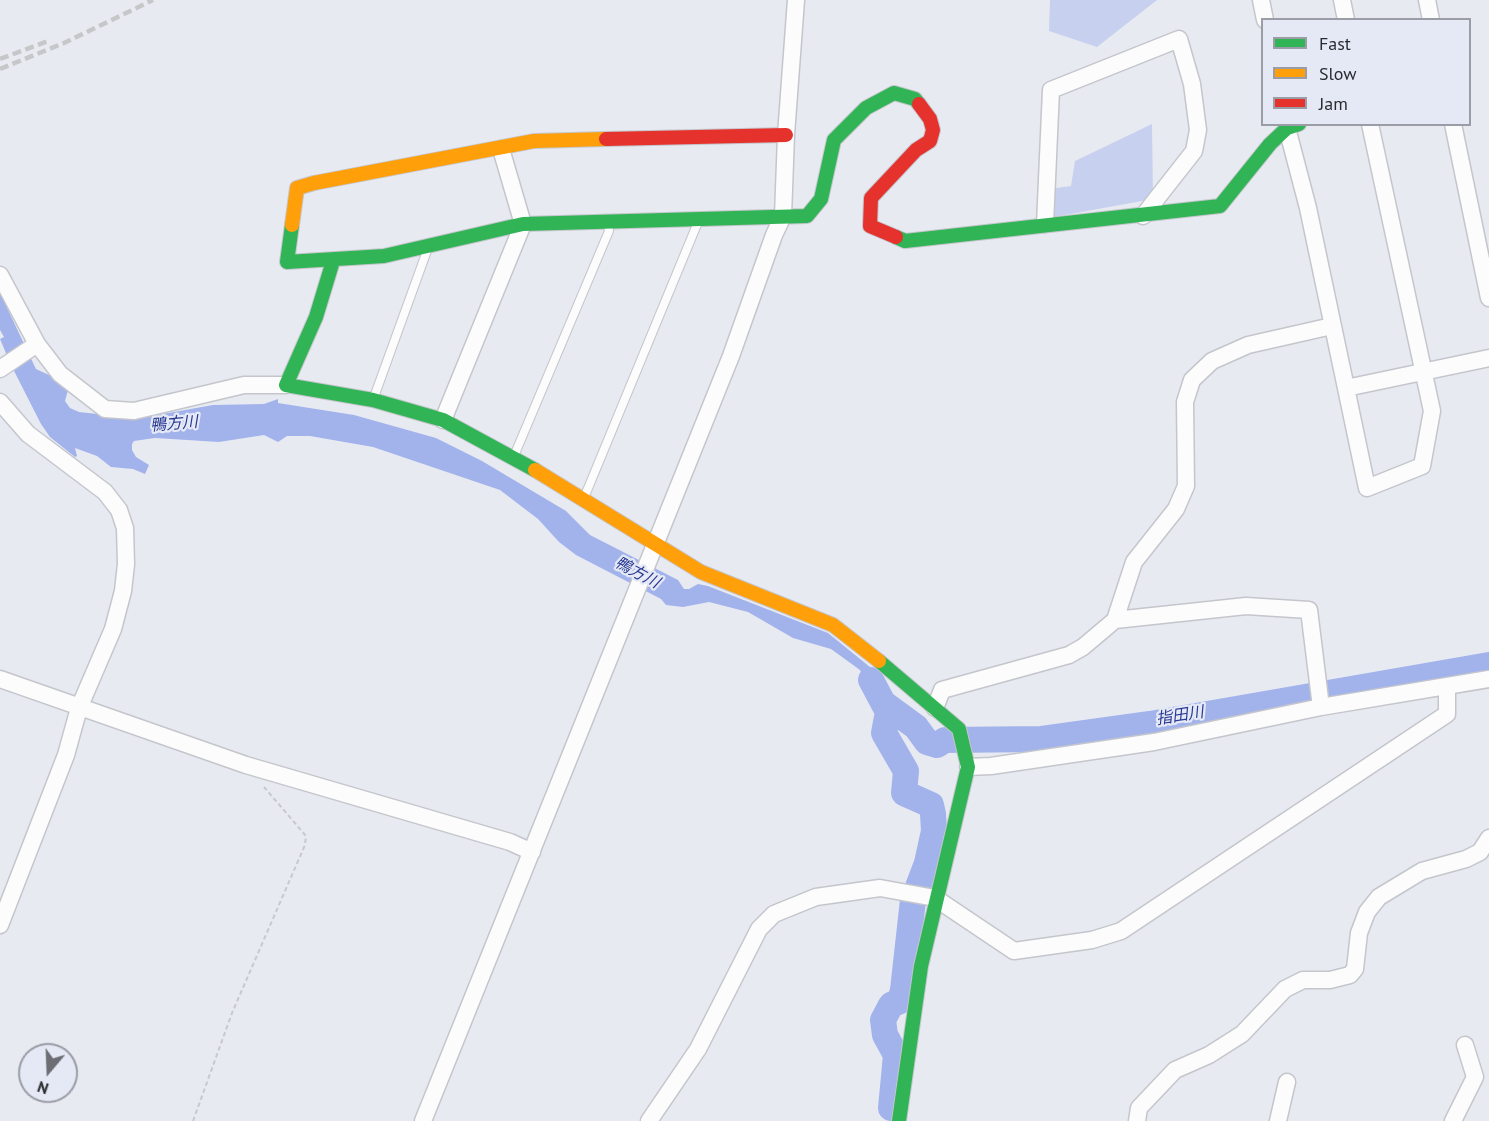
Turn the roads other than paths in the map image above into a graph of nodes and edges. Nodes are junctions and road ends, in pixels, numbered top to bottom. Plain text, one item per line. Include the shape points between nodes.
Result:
1 (796, 0) edge
2 (1261, 0) edge
3 (1342, 0) edge
4 (1427, 0) edge
5 (1265, 18) edge
6 (1346, 18) edge
7 (1431, 18) edge
8 (1291, 126) edge
9 (1370, 126) edge
10 (1453, 126) edge
11 (786, 135) junction
12 (501, 149) junction
13 (783, 216) junction
14 (1143, 216) junction
15 (699, 219) junction
16 (608, 221) junction
17 (523, 224) junction
18 (1045, 224) junction
19 (429, 246) junction
20 (333, 261) junction
21 (0, 275) edge
22 (1489, 298) edge
23 (1332, 326) junction
24 (37, 344) junction
25 (1489, 357) edge
26 (0, 369) edge
27 (1425, 371) junction
28 (286, 385) junction
29 (1346, 388) junction
30 (373, 400) junction
31 (0, 402) edge
32 (443, 420) junction
33 (514, 457) junction
34 (582, 501) junction
35 (653, 549) junction
36 (1115, 620) junction
37 (1489, 679) edge
38 (0, 680) edge
39 (1447, 686) junction
40 (1321, 707) junction
41 (80, 708) junction
42 (934, 708) junction
43 (966, 762) junction
44 (1489, 838) edge
45 (532, 852) junction
46 (930, 897) junction
47 (0, 925) edge
48 (1465, 1045) dead end
49 (1287, 1082) dead end
50 (423, 1121) edge
51 (649, 1121) edge
52 (898, 1121) edge
53 (1137, 1121) edge
54 (1278, 1121) edge
55 (1453, 1121) edge

1 - 11 street
2 - 5 street
3 - 6 street
4 - 7 street
8 - 14 street via 1270,144 1220,206
8 - 23 street
9 - 27 street
10 - 22 street
11 - 12 street via 534,141
11 - 13 street
12 - 17 street
12 - 20 street via 297,188 287,262
13 - 15 street
13 - 18 street via 807,216 821,199 834,140 866,108 894,93 915,99 930,118 933,130 930,141 916,150 871,198 870,226 905,241
13 - 35 street
14 - 18 street
14 - 18 street via 1194,151 1198,130 1192,84 1179,39 1051,90
15 - 16 street
15 - 34 lane
16 - 17 street
16 - 33 lane via 609,231
17 - 19 street
17 - 32 street
19 - 20 street
19 - 30 lane
20 - 28 street via 316,317
21 - 24 street
23 - 29 street
23 - 36 street via 1248,345 1212,361 1192,380 1185,402 1186,486 1176,509 1134,562
24 - 26 street
24 - 28 street via 60,374 105,409 134,411 244,385
25 - 27 street
27 - 29 street
27 - 29 street via 1432,411 1422,466 1367,488
28 - 30 street
30 - 32 street
31 - 41 street via 28,434 105,492 119,510 125,528 123,591 113,629
32 - 33 street
33 - 34 street
34 - 35 street
35 - 42 street via 833,626
35 - 45 street
36 - 40 street via 1246,606 1309,610
36 - 42 street via 1069,655 942,690
37 - 39 street
38 - 41 street
39 - 40 street
39 - 46 street via 1447,714 1121,931 1092,940 1014,951
40 - 43 street via 1154,742 991,766
41 - 45 street via 246,765 510,842
41 - 47 street via 66,755
42 - 43 street via 959,729
43 - 46 street
44 - 53 street via 1473,856 1422,871 1379,897 1367,912 1359,933 1355,969 1350,975 1303,980 1285,989 1242,1034 1175,1070 1139,1108
45 - 50 street
46 - 51 street via 880,888 816,897 774,914 759,929 698,1049
46 - 52 street
48 - 55 street via 1474,1077
49 - 54 street

